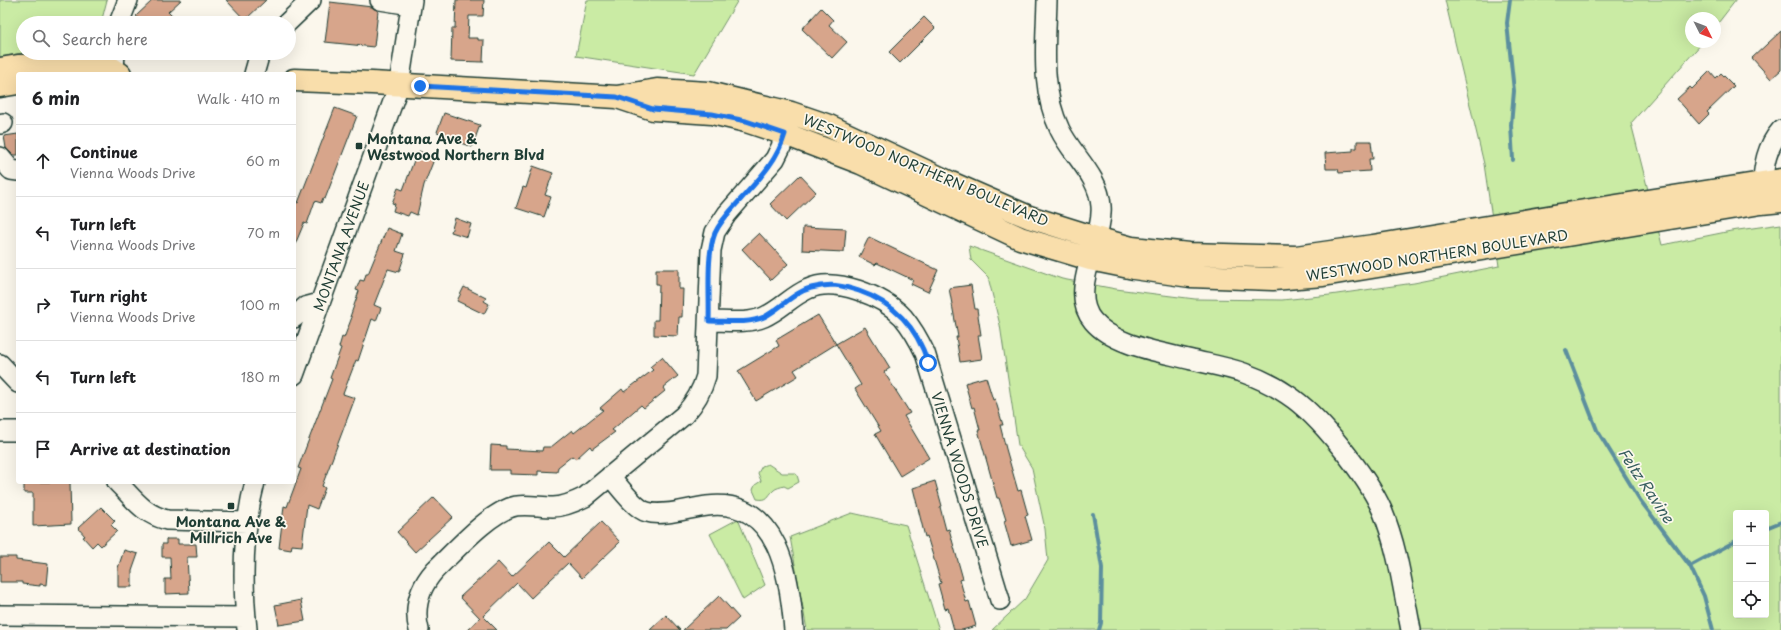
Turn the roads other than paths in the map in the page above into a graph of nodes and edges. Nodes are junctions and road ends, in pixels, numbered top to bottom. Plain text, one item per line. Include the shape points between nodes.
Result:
1 (128, 0) edge
2 (311, 0) edge
3 (380, 0) edge
4 (1047, 0) edge
5 (412, 2) edge
6 (122, 16) edge
7 (294, 16) edge
8 (258, 60) edge
9 (115, 68) edge
10 (0, 69) edge
11 (255, 72) edge
12 (296, 80) edge
13 (16, 83) edge
14 (399, 85) junction
15 (0, 86) edge
16 (617, 97) junction
17 (791, 113) junction
18 (1781, 130) edge
19 (785, 134) junction
20 (0, 157) edge
21 (16, 171) edge
22 (1771, 192) edge
23 (1096, 238) junction
24 (1433, 247) junction
25 (1090, 259) junction
26 (320, 303) junction
27 (296, 316) edge
28 (709, 321) junction
29 (0, 364) edge
30 (296, 369) edge
31 (16, 381) edge
32 (0, 431) edge
33 (16, 431) edge
34 (610, 476) junction
35 (119, 484) edge
36 (255, 484) edge
37 (247, 522) junction
38 (1000, 600) dead end
39 (0, 615) edge
40 (246, 624) edge
41 (419, 630) edge
42 (794, 630) edge
43 (1411, 630) edge

1 - 6 street
2 - 7 street
3 - 5 street
4 - 23 street via 1045,80 1050,106 1060,131 1097,189 1101,206
5 - 14 street, MONTANA AVENUE
8 - 11 street
9 - 10 main road via 105,64 18,66
12 - 14 main road, WESTWOOD NORTHERN BOULEVARD
13 - 15 main road
14 - 16 main road, WESTWOOD NORTHERN BOULEVARD
14 - 26 street, MONTANA AVENUE
16 - 17 main road, WESTWOOD NORTHERN BOULEVARD via 657,90 708,93
16 - 19 main road, WESTWOOD NORTHERN BOULEVARD via 653,109 712,114 746,121
17 - 19 street
17 - 23 main road, WESTWOOD NORTHERN BOULEVARD via 836,129 1029,217
18 - 22 street via 1767,151
19 - 25 main road, WESTWOOD NORTHERN BOULEVARD via 861,164 1020,238
19 - 28 street via 775,159 727,214 716,232 711,250
20 - 21 street via 11,170
22 - 24 main road, WESTWOOD NORTHERN BOULEVARD
23 - 24 main road, WESTWOOD NORTHERN BOULEVARD via 1132,248 1189,254 1296,257
23 - 25 street
24 - 25 main road, WESTWOOD NORTHERN BOULEVARD via 1323,275 1273,279 1190,276
25 - 43 street via 1084,304 1092,320 1106,334 1137,346 1243,373 1288,395 1331,435 1381,508 1391,535
26 - 27 street via 305,307
26 - 30 street, MONTANA AVENUE
28 - 34 street via 706,376 695,401 684,415
28 - 38 street, VIENNA WOODS DRIVE via 748,321 763,317 809,288 838,284 873,296 899,314 915,333 925,353
29 - 31 street
32 - 33 street
34 - 41 street via 591,493 575,502 554,507 525,505 493,516 427,579 418,602
34 - 42 street via 638,507 646,512 658,514 721,506 748,513 759,522 773,539 786,569
35 - 37 street via 139,506 157,518
36 - 37 street
37 - 40 street
39 - 40 street

